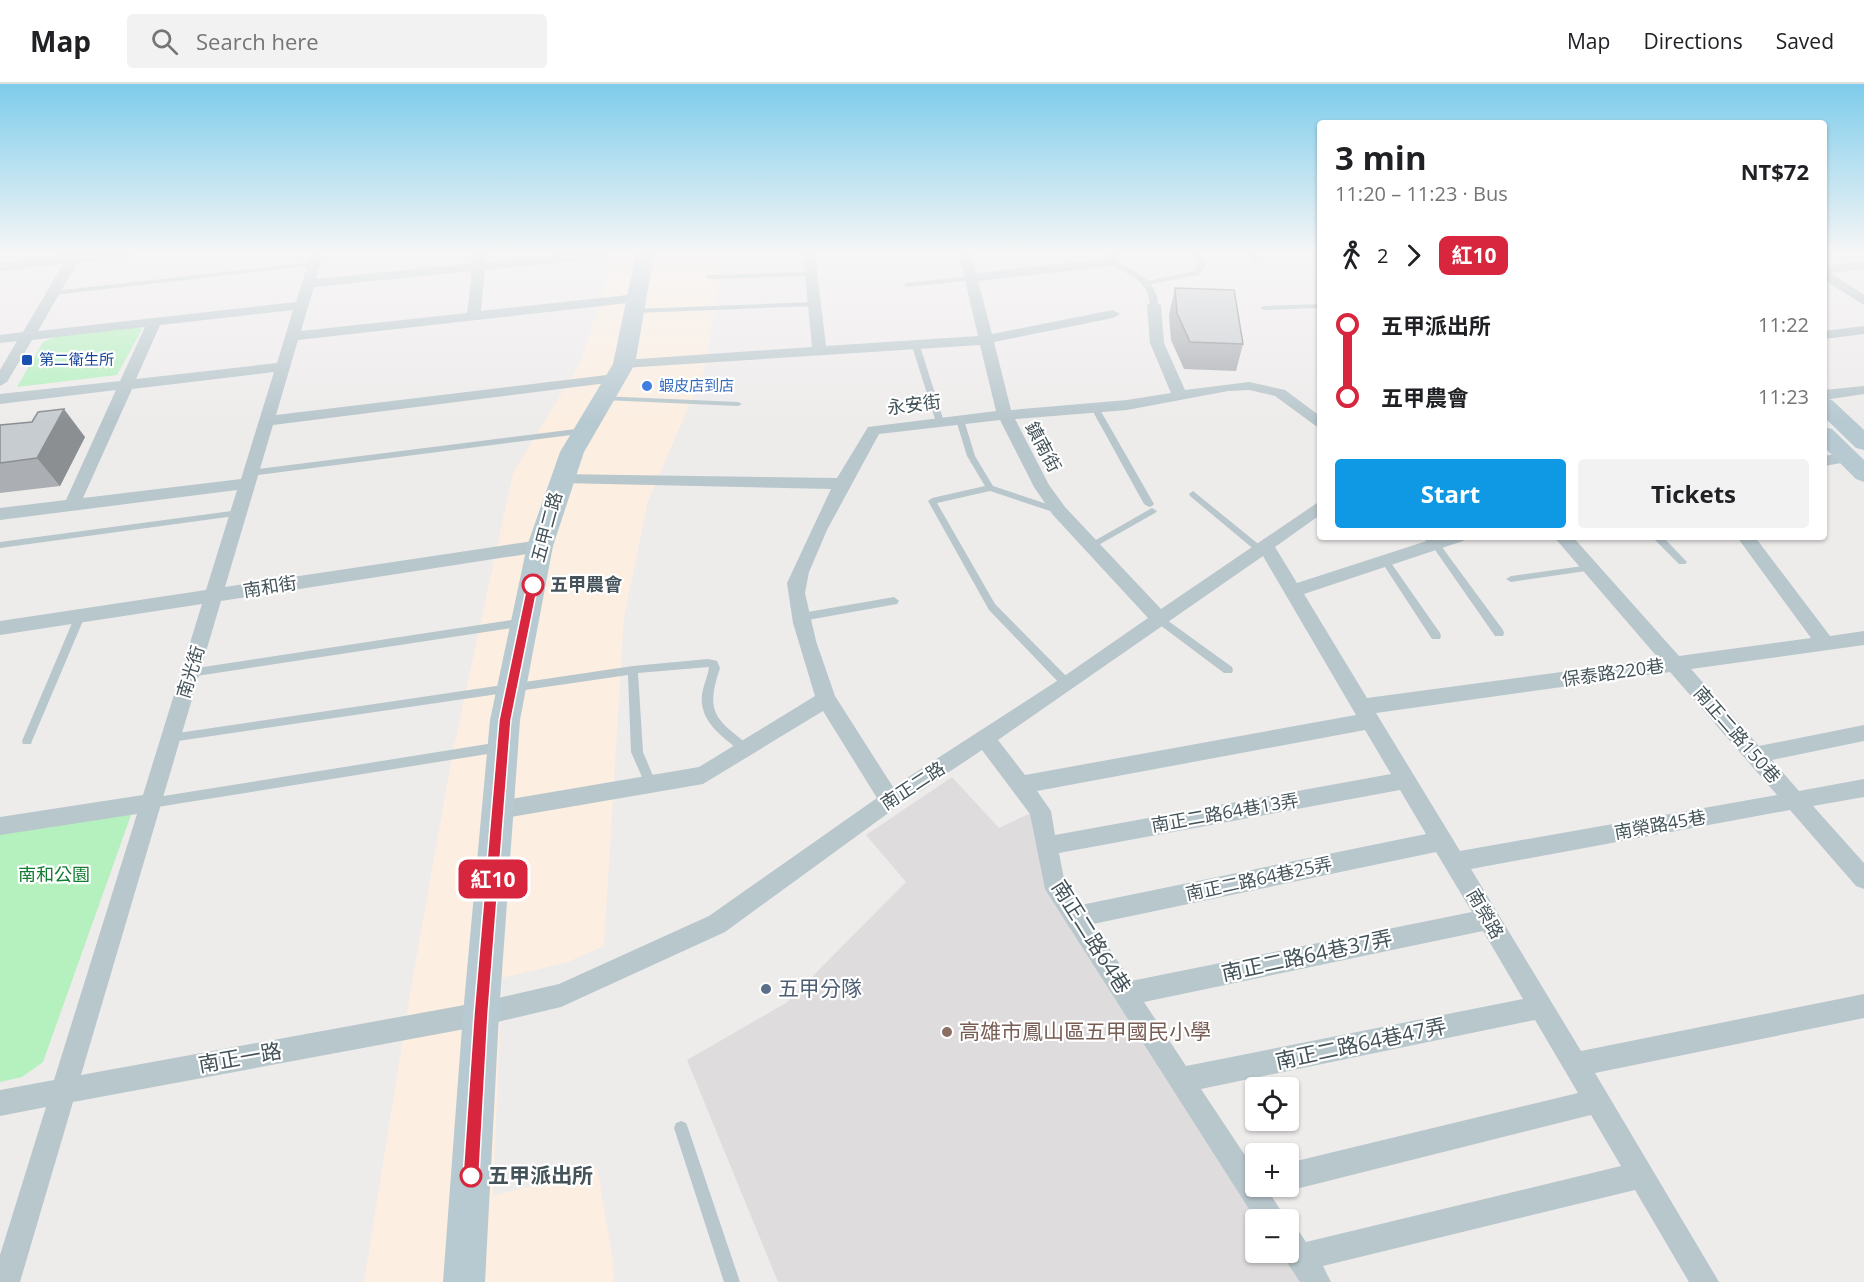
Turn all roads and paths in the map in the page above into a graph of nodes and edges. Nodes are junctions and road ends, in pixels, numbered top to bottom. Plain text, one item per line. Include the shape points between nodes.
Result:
1 (43, 310) edge
2 (259, 310) edge
3 (300, 310) edge
4 (475, 310) edge
5 (556, 310) edge
6 (634, 310) edge
7 (815, 310) edge
8 (978, 310) edge
9 (1154, 310) edge
10 (1113, 314) dead end
11 (474, 316) junction
12 (154, 322) junction
13 (1864, 330) edge
14 (1827, 335) edge
15 (27, 336) junction
16 (292, 336) junction
17 (0, 339) edge
18 (985, 340) junction
19 (916, 346) junction
20 (819, 350) junction
21 (283, 367) junction
22 (614, 380) junction
23 (0, 382) edge
24 (124, 385) junction
25 (1864, 390) edge
26 (1180, 395) junction
27 (1827, 395) edge
28 (0, 399) edge
29 (738, 404) dead end
30 (1095, 408) junction
31 (1827, 412) edge
32 (1005, 415) junction
33 (960, 420) junction
34 (267, 422) junction
35 (940, 422) junction
36 (1317, 422) edge
37 (584, 431) junction
38 (1827, 437) edge
39 (1845, 453) edge
40 (1864, 474) edge
41 (249, 478) junction
42 (561, 478) junction
43 (843, 484) junction
44 (990, 488) junction
45 (1193, 494) dead end
46 (72, 505) junction
47 (1317, 509) edge
48 (1059, 511) junction
49 (239, 513) junction
50 (0, 514) edge
51 (1566, 540) edge
52 (1660, 540) edge
53 (1748, 540) edge
54 (1431, 541) edge
55 (0, 545) edge
56 (1092, 545) junction
57 (540, 546) junction
58 (1262, 547) junction
59 (1386, 562) junction
60 (1682, 562) dead end
61 (1590, 568) junction
62 (1511, 579) dead end
63 (1292, 591) junction
64 (214, 596) junction
65 (894, 601) dead end
66 (80, 616) junction
67 (802, 617) junction
68 (1160, 619) junction
69 (525, 622) junction
70 (0, 628) edge
71 (1499, 633) dead end
72 (1436, 636) dead end
73 (1864, 638) edge
74 (1825, 643) junction
75 (1675, 664) junction
76 (633, 670) junction
77 (1228, 670) dead end
78 (190, 673) junction
79 (1066, 684) junction
80 (512, 688) junction
81 (826, 699) junction
82 (1366, 714) junction
83 (1864, 733) edge
84 (171, 738) junction
85 (985, 739) junction
86 (27, 741) dead end
87 (503, 746) junction
88 (746, 749) junction
89 (1755, 755) junction
90 (1405, 780) junction
91 (650, 783) junction
92 (1020, 785) junction
93 (1864, 788) edge
94 (890, 801) junction
95 (1795, 801) junction
96 (151, 803) junction
97 (499, 810) junction
98 (0, 826) edge
99 (1441, 841) junction
100 (1046, 846) junction
101 (1455, 862) junction
102 (1864, 879) edge
103 (1076, 917) junction
104 (1488, 919) junction
105 (1126, 994) junction
106 (1864, 1006) edge
107 (1540, 1007) junction
108 (481, 1014) junction
109 (1574, 1065) junction
110 (1181, 1080) junction
111 (64, 1090) junction
112 (1596, 1101) junction
113 (0, 1103) edge
114 (681, 1128) dead end
115 (1299, 1174) edge
116 (1641, 1175) junction
117 (1245, 1176) edge
118 (1299, 1248) edge
119 (1299, 1255) edge
120 (1701, 1281) edge
121 (6, 1282) edge
122 (464, 1282) edge
123 (732, 1282) edge
124 (1317, 1282) edge

1 - 15 street
2 - 12 street
3 - 16 street, 南光街
4 - 11 street
5 - 11 street
6 - 22 main road, 五甲二路
7 - 20 street
8 - 18 street, 鎮南街
9 - 26 street via 1157,343
10 - 18 street
11 - 16 street
12 - 15 street
12 - 24 street
13 - 14 street
15 - 17 street
15 - 23 street
16 - 21 street, 南光街
18 - 19 street
18 - 32 street, 鎮南街
19 - 20 street
19 - 35 lane
20 - 22 street
21 - 24 street
21 - 34 street, 南光街
22 - 29 lane
22 - 34 street
22 - 37 main road, 五甲二路
24 - 28 street
24 - 46 street
25 - 27 street
26 - 30 street, 永安街
26 - 36 street, 永安街 via 1228,387 1266,388 1280,393
30 - 32 street, 永安街
30 - 56 lane via 1150,508
31 - 39 main road
32 - 33 street, 永安街
32 - 48 street, 鎮南街 via 1042,487
33 - 35 street, 永安街
33 - 44 lane via 971,456
34 - 41 street, 南光街
35 - 43 street, 永安街 via 874,430
37 - 41 lane
37 - 42 main road, 五甲二路
38 - 39 main road
39 - 40 main road
41 - 46 street
41 - 49 street, 南光街
42 - 43 street
42 - 57 main road, 五甲二路
43 - 67 street, 永安街 via 796,582
44 - 48 lane
44 - 79 lane via 932,501 992,607
45 - 58 lane
46 - 50 street
47 - 58 street, 南正二路
48 - 56 street, 鎮南街
49 - 55 lane
49 - 64 street, 南光街
51 - 61 street, 南正二路150巷
52 - 60 lane
53 - 74 street
54 - 59 street
54 - 71 lane
56 - 68 street, 鎮南街
57 - 64 street, 南和街
57 - 69 main road, 五甲二路
58 - 63 street, 南榮路
58 - 68 street, 南正二路
59 - 63 street
59 - 72 lane
61 - 62 lane
61 - 75 street, 南正二路150巷
63 - 82 street, 南榮路
64 - 66 street, 南和街
64 - 78 street, 南光街
65 - 67 lane
66 - 70 street, 南和街
66 - 86 lane
67 - 81 street, 永安街
68 - 77 lane
68 - 79 street, 南正二路
69 - 78 lane
69 - 80 main road, 五甲二路
73 - 74 street, 保泰路220巷
74 - 75 street, 保泰路220巷
75 - 82 street, 保泰路220巷
75 - 89 street, 南正二路150巷
76 - 80 lane
76 - 88 lane via 713,664 706,704 712,721
76 - 91 lane via 637,752
78 - 84 street, 南光街
79 - 85 street, 南正二路
80 - 84 lane
80 - 87 main road, 五甲二路
81 - 88 street
81 - 94 street, 永安街
82 - 90 street, 南榮路
82 - 92 street, 保泰路220巷
83 - 89 street
84 - 96 street, 南光街
85 - 92 street, 南正二路64巷
85 - 94 street, 南正二路
87 - 96 lane
87 - 97 main road, 五甲二路
88 - 91 street via 703,774
89 - 95 street, 南正二路150巷
90 - 99 street, 南榮路
90 - 100 street, 南正二路64巷13弄
91 - 97 street
92 - 100 street, 南正二路64巷 via 1040,811
93 - 95 street, 南榮路45巷
94 - 108 street, 南正二路 via 717,924 561,995
95 - 101 street, 南榮路45巷
95 - 102 street, 南正二路150巷
96 - 98 street
96 - 111 street, 南光街
97 - 108 main road, 五甲二路
99 - 101 street, 南榮路
99 - 103 street, 南正二路64巷25弄
100 - 103 street, 南正二路64巷 via 1053,882
101 - 104 street, 南榮路
103 - 105 street, 南正二路64巷
104 - 105 street, 南正二路64巷37弄
104 - 107 street, 南榮路
105 - 110 street, 南正二路64巷
106 - 109 street
107 - 109 street, 南榮路
107 - 110 street, 南正二路64巷47弄
108 - 111 street, 南正一路
108 - 122 main road, 五甲二路
109 - 112 street, 南榮路
110 - 117 street, 南正二路64巷
111 - 113 street, 南正一路
111 - 121 street, 南光街
112 - 115 street
112 - 116 street, 南榮路
114 - 123 lane
116 - 118 street
116 - 120 street, 南榮路
119 - 124 street

